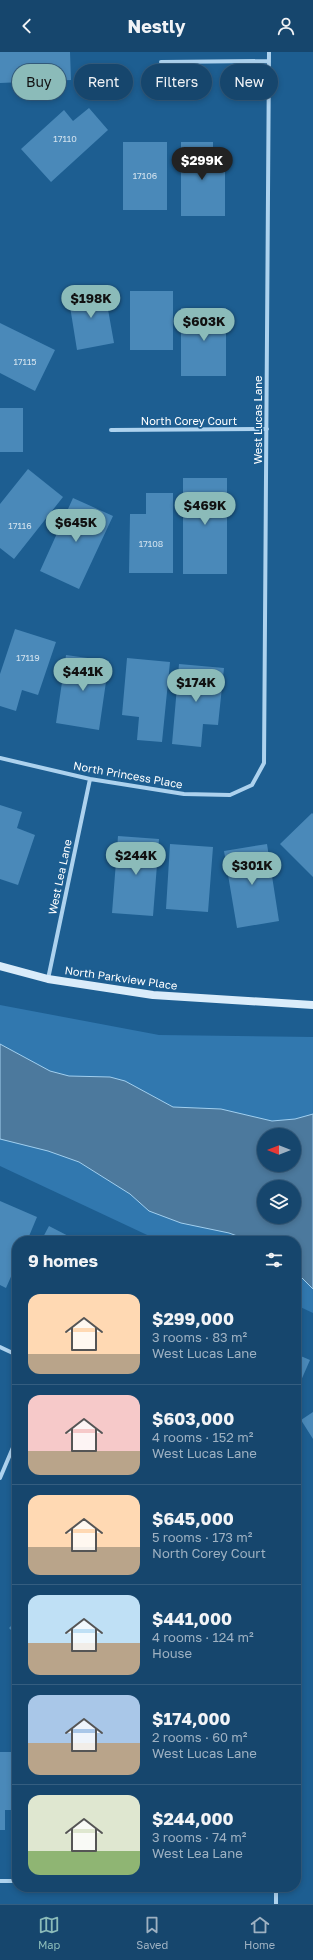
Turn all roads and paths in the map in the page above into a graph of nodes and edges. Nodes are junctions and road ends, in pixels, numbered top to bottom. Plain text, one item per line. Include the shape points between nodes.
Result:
1 (269, 52) edge
2 (269, 61) junction
3 (162, 62) dead end
4 (267, 429) junction
5 (111, 430) dead end
6 (0, 758) edge
7 (90, 779) junction
8 (252, 785) joint
9 (0, 966) edge
10 (48, 979) junction
11 (313, 1005) edge
12 (0, 1347) edge
13 (12, 1353) edge
14 (12, 1450) edge
15 (0, 1478) edge
16 (0, 1881) edge
17 (12, 1881) edge
18 (276, 1892) edge
19 (276, 1904) edge

1 - 2 street, West Lucas Lane
2 - 3 street
2 - 4 street, West Lucas Lane
4 - 5 street, North Corey Court
4 - 8 street, West Lucas Lane via 264,763
6 - 7 street, North Princess Place
7 - 8 street, North Princess Place via 184,794 230,795
7 - 10 street, West Lea Lane
9 - 10 street, North Parkview Place
10 - 11 street, North Parkview Place via 153,995
12 - 13 street
14 - 15 street
16 - 17 street
18 - 19 street

